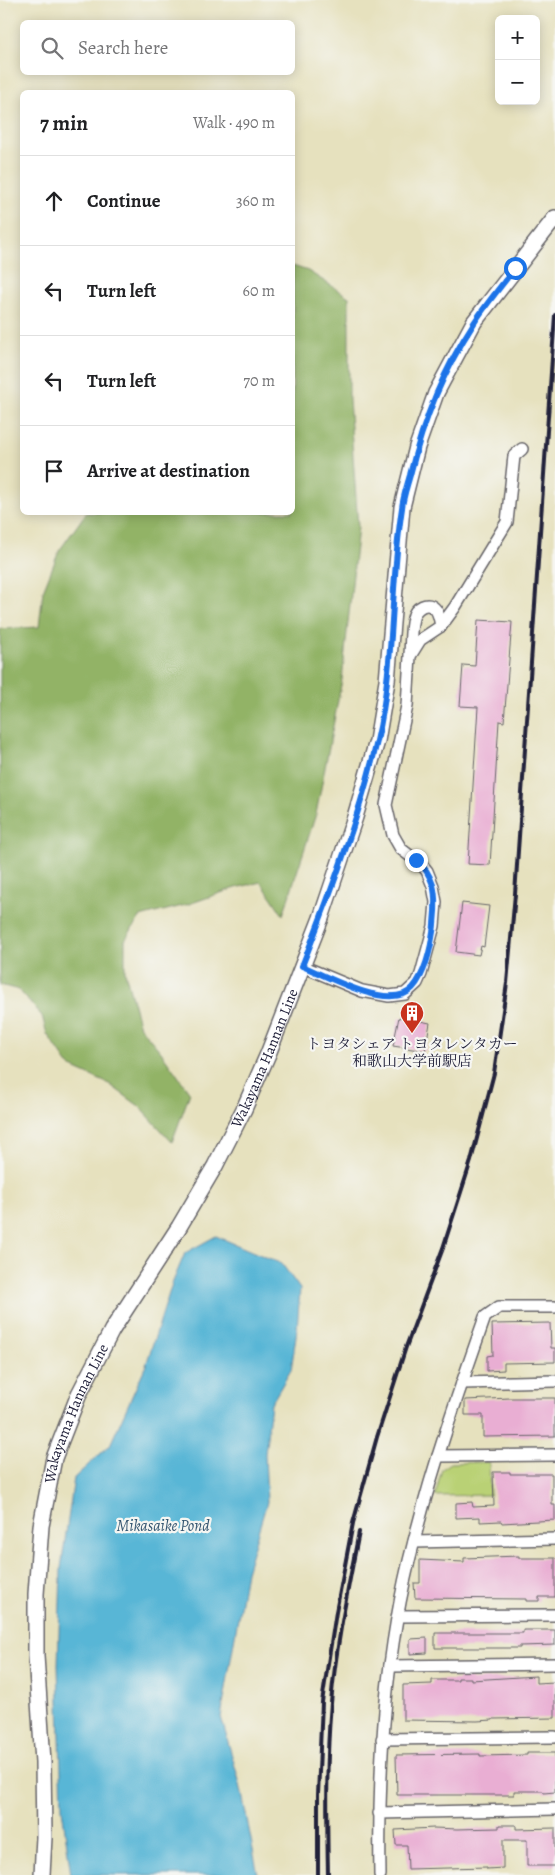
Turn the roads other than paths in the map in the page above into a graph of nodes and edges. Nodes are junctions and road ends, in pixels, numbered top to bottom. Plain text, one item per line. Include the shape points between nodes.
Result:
1 (555, 218) edge
2 (522, 449) dead end
3 (441, 626) junction
4 (410, 656) junction
5 (302, 966) junction
6 (555, 1307) edge
7 (555, 1381) edge
8 (462, 1383) junction
9 (555, 1455) edge
10 (438, 1456) junction
11 (555, 1539) edge
12 (414, 1542) junction
13 (555, 1615) edge
14 (398, 1616) junction
15 (555, 1664) edge
16 (390, 1666) junction
17 (555, 1738) edge
18 (382, 1739) junction
19 (555, 1810) edge
20 (379, 1813) junction
21 (42, 1875) edge
22 (380, 1875) edge

1 - 5 main road, Wakayama Hannan Line via 474,322 436,393 416,447 402,507 387,681 377,740 355,817
2 - 3 street via 514,456 507,522
3 - 4 street via 420,640
3 - 4 street via 433,607 422,605 418,608 413,618
4 - 5 street via 407,706 386,805 393,835 401,849 422,865 433,886 436,902 434,926 421,974 405,994 389,996 362,991
5 - 21 main road, Wakayama Hannan Line via 264,1063 219,1158 112,1330 79,1394 54,1458 41,1526 36,1594 36,1656 43,1762
6 - 8 street via 499,1307 485,1317
7 - 8 street
8 - 10 street
9 - 10 street
10 - 12 street
11 - 12 street
12 - 14 street
13 - 14 street
14 - 16 street
15 - 16 street
16 - 18 street
17 - 18 street
18 - 20 street
19 - 20 street
20 - 22 street

